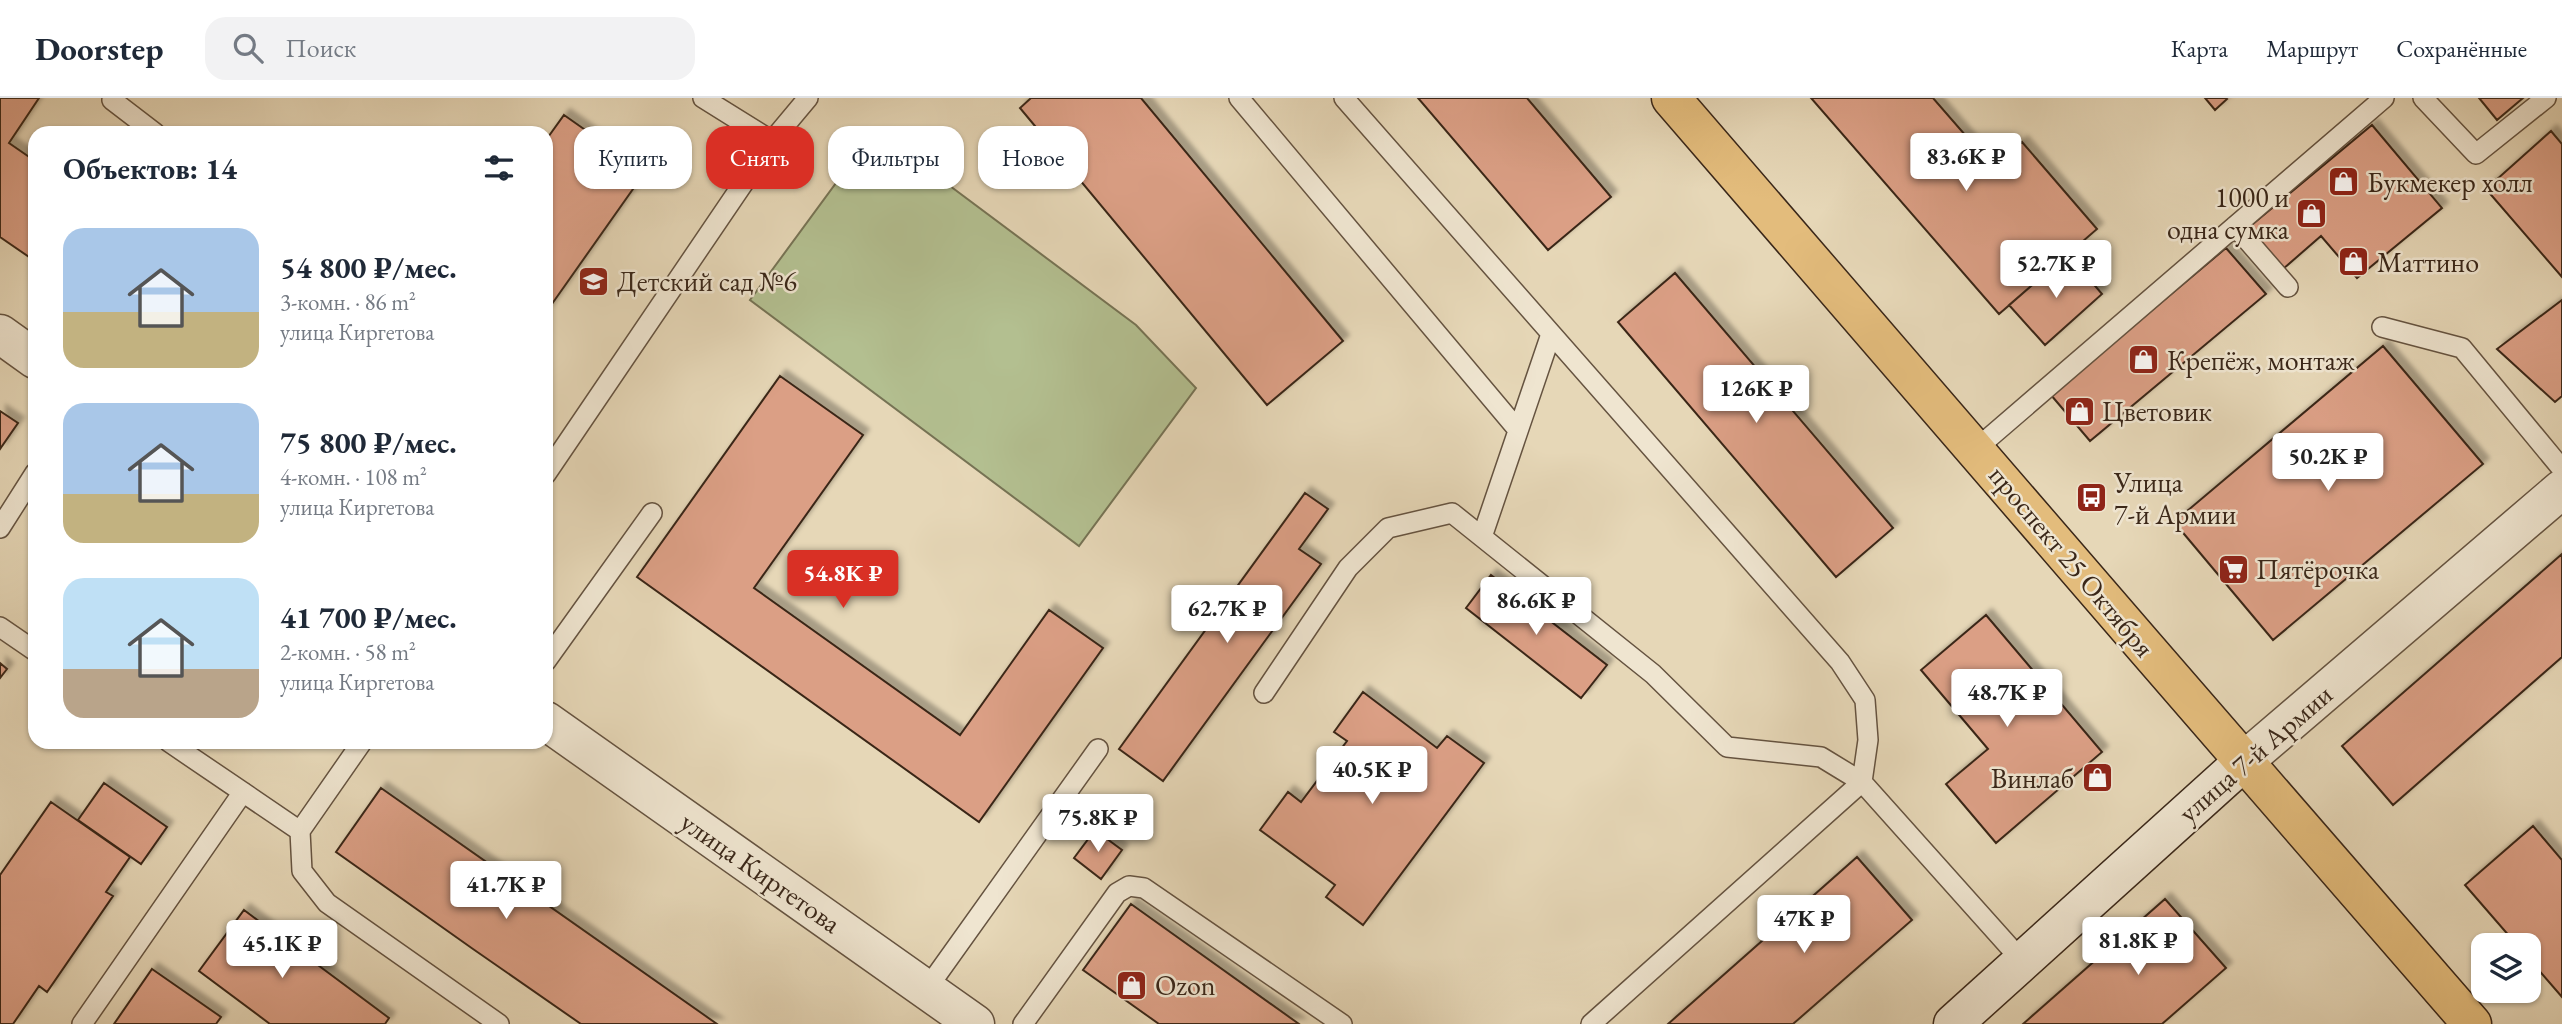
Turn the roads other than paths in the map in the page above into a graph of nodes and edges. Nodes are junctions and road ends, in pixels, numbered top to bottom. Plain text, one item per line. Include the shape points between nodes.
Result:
1 (113, 98) edge
2 (703, 98) edge
3 (808, 98) edge
4 (1239, 98) edge
5 (1344, 98) edge
6 (1671, 98) edge
7 (2384, 98) edge
8 (2423, 98) edge
9 (2546, 98) edge
10 (146, 126) edge
11 (748, 126) edge
12 (785, 126) edge
13 (739, 189) edge
14 (2235, 226) junction
15 (2288, 287) dead end
16 (2382, 327) dead end
17 (0, 334) edge
18 (1551, 334) junction
19 (28, 354) edge
20 (1518, 430) junction
21 (1976, 449) junction
22 (553, 464) edge
23 (2562, 468) edge
24 (28, 484) edge
25 (2562, 489) edge
26 (652, 513) dead end
27 (0, 528) edge
28 (1482, 537) junction
29 (0, 628) edge
30 (28, 646) edge
31 (553, 651) edge
32 (1264, 693) dead end
33 (553, 726) edge
34 (179, 749) edge
35 (357, 749) edge
36 (1098, 749) dead end
37 (2243, 762) junction
38 (1863, 782) junction
39 (243, 792) junction
40 (300, 831) junction
41 (2023, 962) junction
42 (926, 990) junction
43 (82, 1024) edge
44 (499, 1024) edge
45 (975, 1024) edge
46 (1023, 1024) edge
47 (1342, 1024) edge
48 (1591, 1024) edge
49 (1954, 1024) edge
50 (2472, 1024) edge

1 - 10 lane
2 - 11 lane
3 - 12 lane
4 - 20 lane
5 - 18 lane
6 - 21 main road, проспект 25 Октября
7 - 14 lane
8 - 9 lane via 2476,154
13 - 22 lane
14 - 15 lane
14 - 21 lane
16 - 23 lane via 2462,348
17 - 19 street
18 - 20 lane
18 - 38 lane via 1840,662 1866,700
20 - 28 lane
21 - 37 main road, проспект 25 Октября
24 - 27 lane
25 - 37 street, улица 7-й Армии
26 - 31 lane
28 - 32 lane via 1452,513 1388,528 1349,568
28 - 38 lane via 1653,674 1727,747 1821,757
29 - 30 lane
33 - 42 street, улица Киргетова
34 - 39 lane
35 - 40 lane
36 - 42 lane
37 - 41 street, улица 7-й Армии
37 - 50 main road, проспект 25 Октября
38 - 41 lane
38 - 48 lane
39 - 40 lane
39 - 43 lane
40 - 44 lane via 302,870 327,903
41 - 49 street, улица 7-й Армии
42 - 45 street, улица Киргетова
46 - 47 lane via 1116,893 1129,886 1144,888

